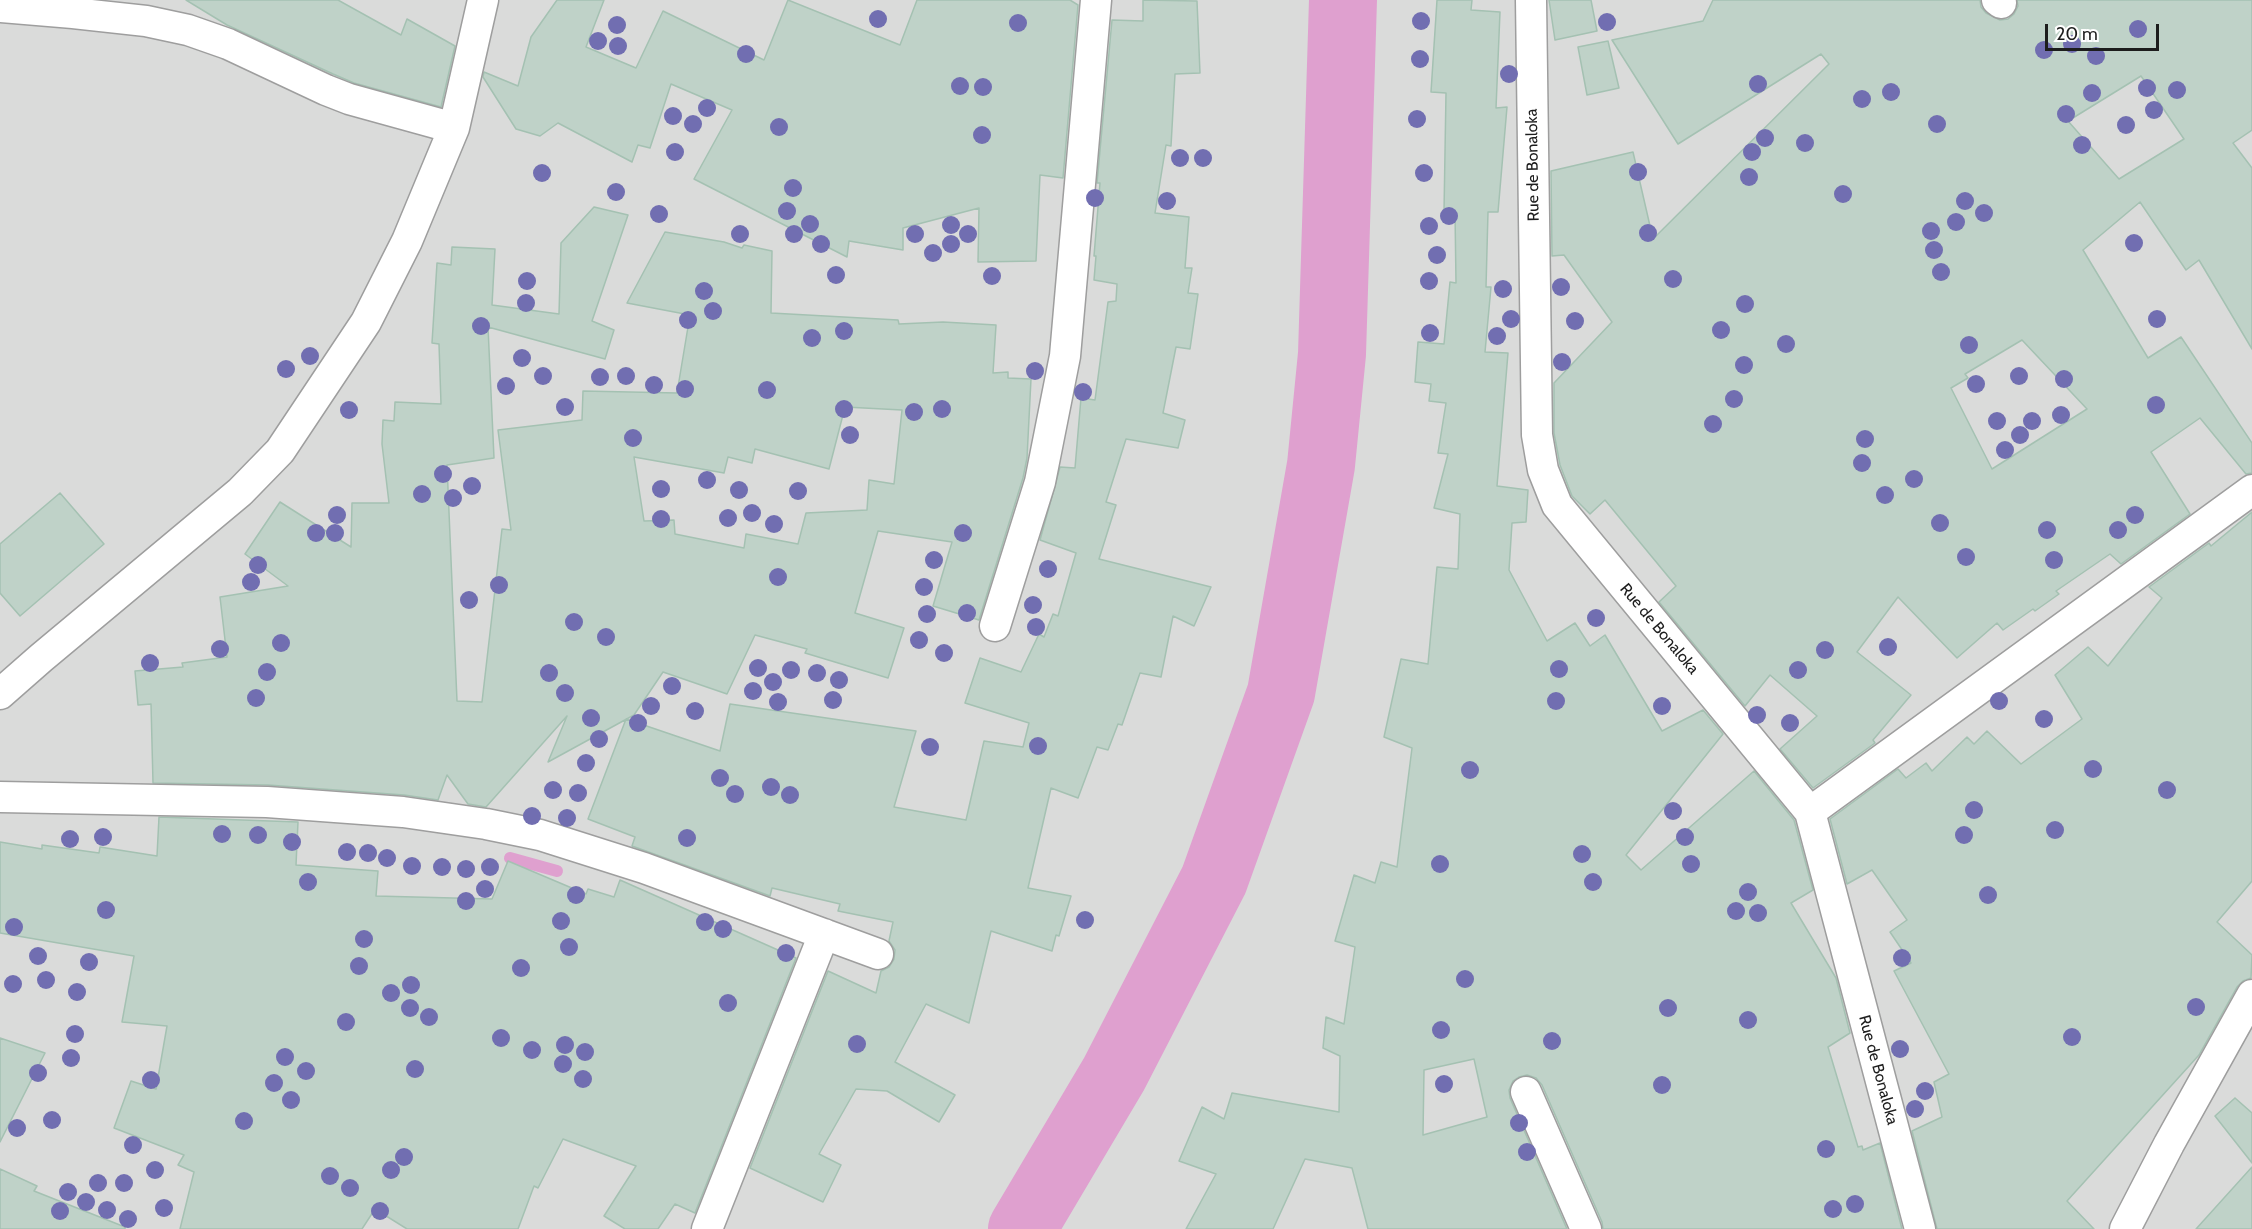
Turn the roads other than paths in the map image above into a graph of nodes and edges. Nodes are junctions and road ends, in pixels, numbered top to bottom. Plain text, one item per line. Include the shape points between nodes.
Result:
1 (483, 0) edge
2 (1096, 0) edge
3 (1531, 0) edge
4 (0, 7) edge
5 (153, 11) edge
6 (454, 128) junction
7 (2252, 490) edge
8 (995, 626) dead end
9 (0, 694) edge
10 (0, 797) edge
11 (1810, 812) junction
12 (824, 934) junction
13 (878, 954) dead end
14 (2252, 995) edge
15 (1526, 1092) dead end
16 (707, 1229) edge
17 (1586, 1229) edge
18 (1920, 1229) edge
19 (2125, 1229) edge

1 - 6 street
2 - 8 street via 1065,356 1040,482
3 - 11 street, Rue de Bonaloka via 1537,435 1543,470 1557,505
4 - 5 street via 73,12
5 - 6 street via 326,90
6 - 9 street via 407,241 366,322 280,451 240,492
7 - 11 street
10 - 12 street via 267,802 403,812 486,824 644,868
11 - 18 street, Rue de Bonaloka
12 - 13 street
12 - 16 street
14 - 19 street
15 - 17 street

